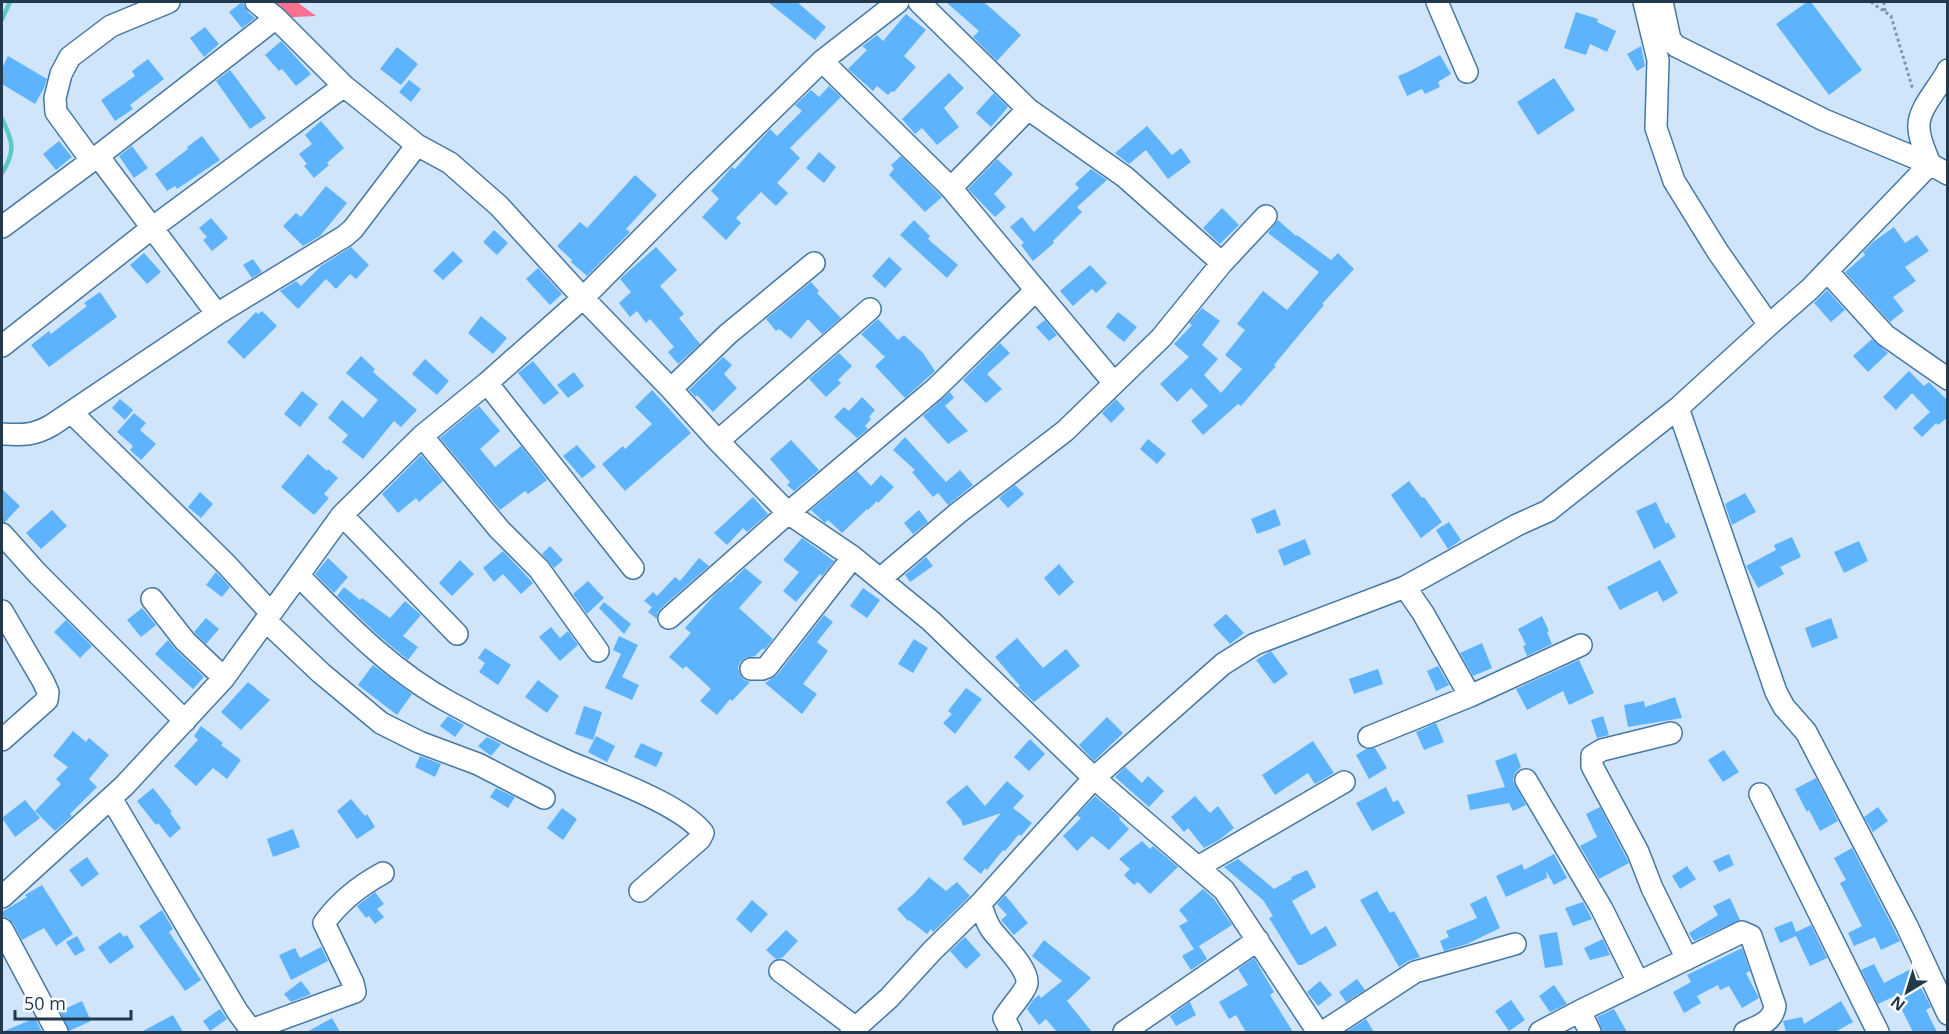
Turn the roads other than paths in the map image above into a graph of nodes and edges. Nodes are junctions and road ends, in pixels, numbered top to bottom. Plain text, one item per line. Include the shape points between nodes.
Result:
1 (169, 2) edge
2 (256, 2) edge
3 (898, 2) edge
4 (919, 2) edge
5 (1437, 2) edge
6 (1644, 2) edge
7 (1662, 2) edge
8 (276, 18) junction
9 (822, 61) junction
10 (1947, 70) edge
11 (1467, 72) dead end
12 (344, 86) junction
13 (1028, 109) junction
14 (417, 145) junction
15 (95, 158) junction
16 (1939, 169) edge
17 (951, 188) junction
18 (1266, 216) dead end
19 (2, 227) edge
20 (152, 228) junction
21 (1222, 263) junction
22 (814, 264) dead end
23 (1827, 271) junction
24 (1036, 290) junction
25 (583, 298) junction
26 (870, 309) dead end
27 (217, 314) junction
28 (1769, 325) junction
29 (2, 346) edge
30 (1947, 379) edge
31 (487, 382) junction
32 (1114, 383) junction
33 (671, 388) junction
34 (1678, 408) junction
35 (72, 412) junction
36 (2, 434) edge
37 (422, 436) junction
38 (718, 441) junction
39 (788, 513) junction
40 (342, 515) junction
41 (2, 534) edge
42 (853, 557) junction
43 (633, 568) dead end
44 (299, 576) junction
45 (880, 579) junction
46 (1405, 587) junction
47 (152, 599) dead end
48 (2, 611) edge
49 (269, 617) junction
50 (669, 618) dead end
51 (457, 634) dead end
52 (1581, 645) dead end
53 (598, 651) dead end
54 (751, 669) dead end
55 (224, 678) junction
56 (1470, 696) junction
57 (185, 721) junction
58 (1671, 733) dead end
59 (3, 737) edge
60 (1369, 737) dead end
61 (1094, 778) junction
62 (1526, 780) dead end
63 (1344, 782) dead end
64 (1761, 794) dead end
65 (111, 798) junction
66 (543, 798) dead end
67 (1198, 867) junction
68 (383, 873) dead end
69 (640, 891) dead end
70 (2, 897) edge
71 (980, 904) junction
72 (2, 929) edge
73 (1258, 940) junction
74 (1515, 944) dead end
75 (1687, 959) junction
76 (780, 970) dead end
77 (1638, 982) junction
78 (1580, 1011) junction
79 (1774, 1012) junction
80 (1947, 1014) edge
81 (853, 1030) edge
82 (57, 1032) edge
83 (1011, 1032) edge
84 (1124, 1032) edge
85 (1318, 1032) edge
86 (1323, 1032) edge
87 (1540, 1032) edge
88 (1590, 1032) edge
89 (1745, 1032) edge
90 (1781, 1032) edge
91 (1878, 1032) edge

1 - 15 street via 111,26 70,57 61,74 56,112
2 - 8 street
3 - 9 street
4 - 13 street
5 - 11 street
6 - 28 street via 1658,60 1656,128 1674,181
7 - 16 street via 1670,39 1676,46 1824,120
8 - 12 street
8 - 15 street
9 - 17 street
9 - 25 street
10 - 16 street via 1920,115 1918,129
12 - 14 street
12 - 20 street
13 - 17 street
13 - 21 street via 1125,177
14 - 25 street via 450,163 498,206
14 - 27 street via 345,236
15 - 19 street
15 - 20 street
16 - 23 street
17 - 24 street
18 - 21 street
20 - 27 street
20 - 29 street
21 - 32 street via 1161,338
22 - 33 street via 728,334
23 - 28 street
23 - 30 street via 1885,335
24 - 32 street
24 - 39 street via 935,389
25 - 31 street
25 - 33 street
26 - 38 street
27 - 35 street
28 - 34 street
31 - 37 street
31 - 43 street
32 - 45 street via 1065,431
33 - 38 street
34 - 46 street via 1548,511
34 - 80 street via 1776,692 1806,732 1907,926
35 - 36 street via 39,432
35 - 49 street via 226,564
37 - 40 street
37 - 53 street via 499,529 539,569
38 - 39 street
39 - 42 street
39 - 50 street
40 - 44 street
40 - 51 street
41 - 57 street
42 - 45 street
42 - 54 street via 767,666
44 - 49 street
44 - 69 street via 351,628 418,683 564,760 656,800 696,823 703,832 700,839
45 - 61 street via 931,621
46 - 56 street
46 - 61 street via 1255,644 1223,664
47 - 55 street via 185,641
48 - 59 street via 48,692 47,700
49 - 55 street
49 - 66 street via 321,674 381,723 478,764
52 - 56 street
55 - 57 street
56 - 60 street
57 - 65 street
58 - 75 street via 1602,750 1592,756 1592,766 1638,852
61 - 67 street
61 - 71 street
62 - 77 street via 1602,909
63 - 67 street
64 - 91 street
65 - 68 street via 250,1030 356,992 324,923 360,886
65 - 70 street
67 - 73 street via 1224,890
71 - 81 street
71 - 83 street via 990,927 1025,970 1025,990 1004,1018
72 - 82 street
73 - 84 street
73 - 85 street
74 - 86 street via 1415,972
75 - 77 street
75 - 79 street via 1742,932 1748,934
76 - 81 street
77 - 78 street
78 - 87 street
78 - 88 street
79 - 89 street via 1766,1022
79 - 90 street

